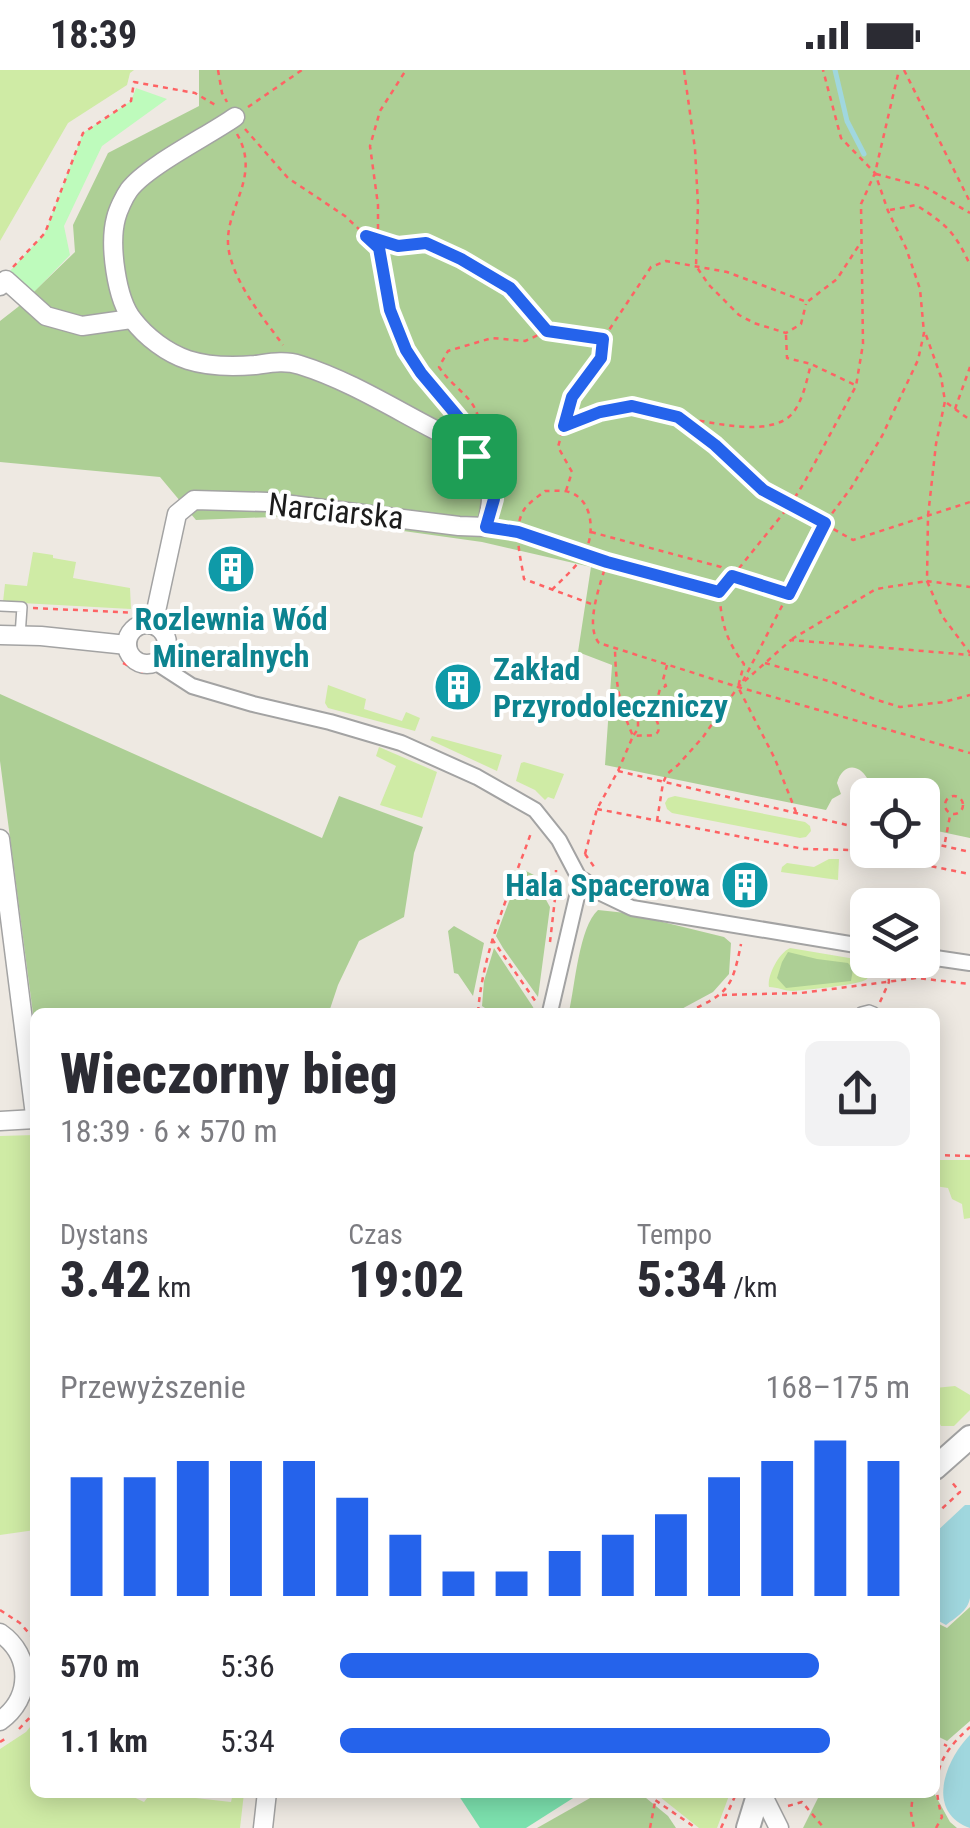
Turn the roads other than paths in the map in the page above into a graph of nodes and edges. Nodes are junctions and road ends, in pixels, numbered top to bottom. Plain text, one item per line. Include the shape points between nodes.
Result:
1 (232, 119) road end
2 (5, 279) edge
3 (132, 319) junction
4 (0, 606) edge
5 (155, 619) junction
6 (0, 635) edge
7 (20, 636) junction
8 (120, 652) junction
9 (154, 669) junction
10 (0, 839) edge
11 (581, 885) junction
12 (850, 944) edge
13 (940, 959) edge
14 (970, 963) edge
15 (547, 1008) edge
16 (30, 1077) edge
17 (30, 1118) edge
18 (0, 1121) edge
19 (968, 1444) edge
20 (940, 1466) edge
21 (0, 1633) edge
22 (29, 1662) edge
23 (0, 1721) edge
24 (266, 1798) edge
25 (758, 1798) edge
26 (763, 1798) edge
27 (263, 1828) edge
28 (748, 1828) edge
29 (779, 1828) edge

1 - 3 street via 150,171 116,217 120,295
2 - 3 street via 46,316 82,326
3 - 5 street, Narciarska via 184,358 212,366 296,363 328,375 457,441 490,481 494,499 486,527 194,500 177,514
4 - 7 lane via 22,607
5 - 8 street via 138,626
5 - 9 street, Narciarska via 167,643
6 - 7 street
7 - 8 street
8 - 9 street
9 - 11 street via 192,686 401,743 478,778 535,810
10 - 16 street
11 - 12 street via 632,908
11 - 15 street
13 - 14 street
17 - 18 street
19 - 20 street
21 - 22 street
22 - 23 street via 23,1694
24 - 27 street
25 - 28 street
26 - 29 street

